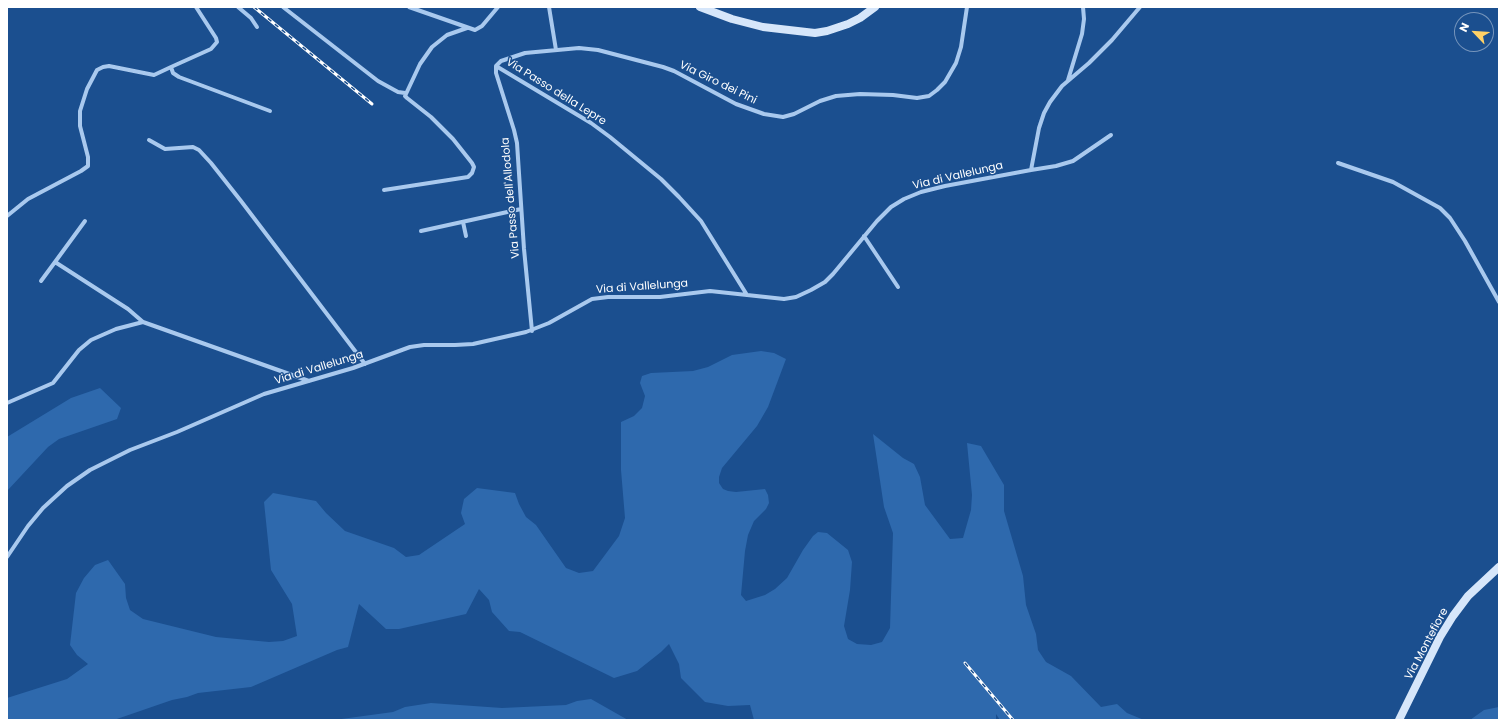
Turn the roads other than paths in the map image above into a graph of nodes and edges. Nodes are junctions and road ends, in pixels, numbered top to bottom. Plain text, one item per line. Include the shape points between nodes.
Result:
1 (196, 7) edge
2 (238, 7) edge
3 (283, 7) edge
4 (409, 7) edge
5 (498, 7) edge
6 (548, 7) edge
7 (700, 7) edge
8 (875, 7) edge
9 (967, 7) edge
10 (1083, 7) edge
11 (1140, 7) edge
12 (257, 27) dead end
13 (467, 28) junction
14 (556, 50) junction
15 (496, 66) junction
16 (171, 67) junction
17 (1068, 81) junction
18 (406, 93) junction
19 (270, 111) dead end
20 (1111, 135) dead end
21 (149, 140) dead end
22 (1338, 163) dead end
23 (1031, 170) junction
24 (384, 190) dead end
25 (521, 209) junction
26 (7, 216) edge
27 (85, 221) dead end
28 (463, 222) junction
29 (421, 230) dead end
30 (466, 236) dead end
31 (864, 236) junction
32 (55, 262) junction
33 (41, 281) dead end
34 (898, 287) dead end
35 (747, 295) junction
36 (1499, 302) edge
37 (143, 322) junction
38 (532, 331) junction
39 (365, 364) junction
40 (309, 381) junction
41 (7, 403) edge
42 (7, 557) edge
43 (1499, 567) edge
44 (1399, 720) edge

1 - 16 street via 216,39 216,44 211,49
2 - 12 street
3 - 18 street via 378,81 398,92
4 - 13 street
5 - 13 street via 479,29
6 - 14 street
7 - 8 main road via 763,27 815,32 848,24
9 - 14 street, Via Giro dei Pini via 956,63 945,82 933,93 921,98 860,94 836,96 783,117 764,114 736,104 674,71 658,66 598,50
10 - 17 street via 1082,34
11 - 17 street via 1106,46
13 - 18 street via 447,35 432,47
14 - 15 street, Via Giro dei Pini via 520,55 501,61
15 - 25 street, Via Passo dell'Allodola via 516,138
15 - 35 street, Via Passo della Lepre via 591,123 661,179 701,221
16 - 19 street via 177,77
16 - 26 street via 154,75 109,66 97,70 88,86 80,111 80,126 88,166 28,200
17 - 23 street via 1044,111
18 - 24 street via 407,98 453,139 472,163 473,172 468,177
20 - 23 street, Via di Vallelunga via 1073,161
21 - 39 street via 165,149 191,147 199,150
22 - 36 street via 1399,185 1440,208 1465,241
23 - 31 street, Via di Vallelunga via 916,194 891,207
25 - 28 street
25 - 38 street, Via Passo dell'Allodola
27 - 32 street
28 - 29 street
28 - 30 street
31 - 34 street
31 - 35 street, Via di Vallelunga via 836,272 811,290 788,298
32 - 33 street
32 - 37 street via 128,309
35 - 38 street, Via di Vallelunga via 710,291 660,297 592,299
37 - 40 street
37 - 41 street via 116,329 91,340 77,352 54,383
38 - 39 street, Via di Vallelunga via 473,344 413,346
39 - 40 street, Via di Vallelunga
40 - 42 street, Via di Vallelunga via 249,399 90,470 62,490 43,508
43 - 44 main road, Via Montefiore via 1468,596 1453,616

